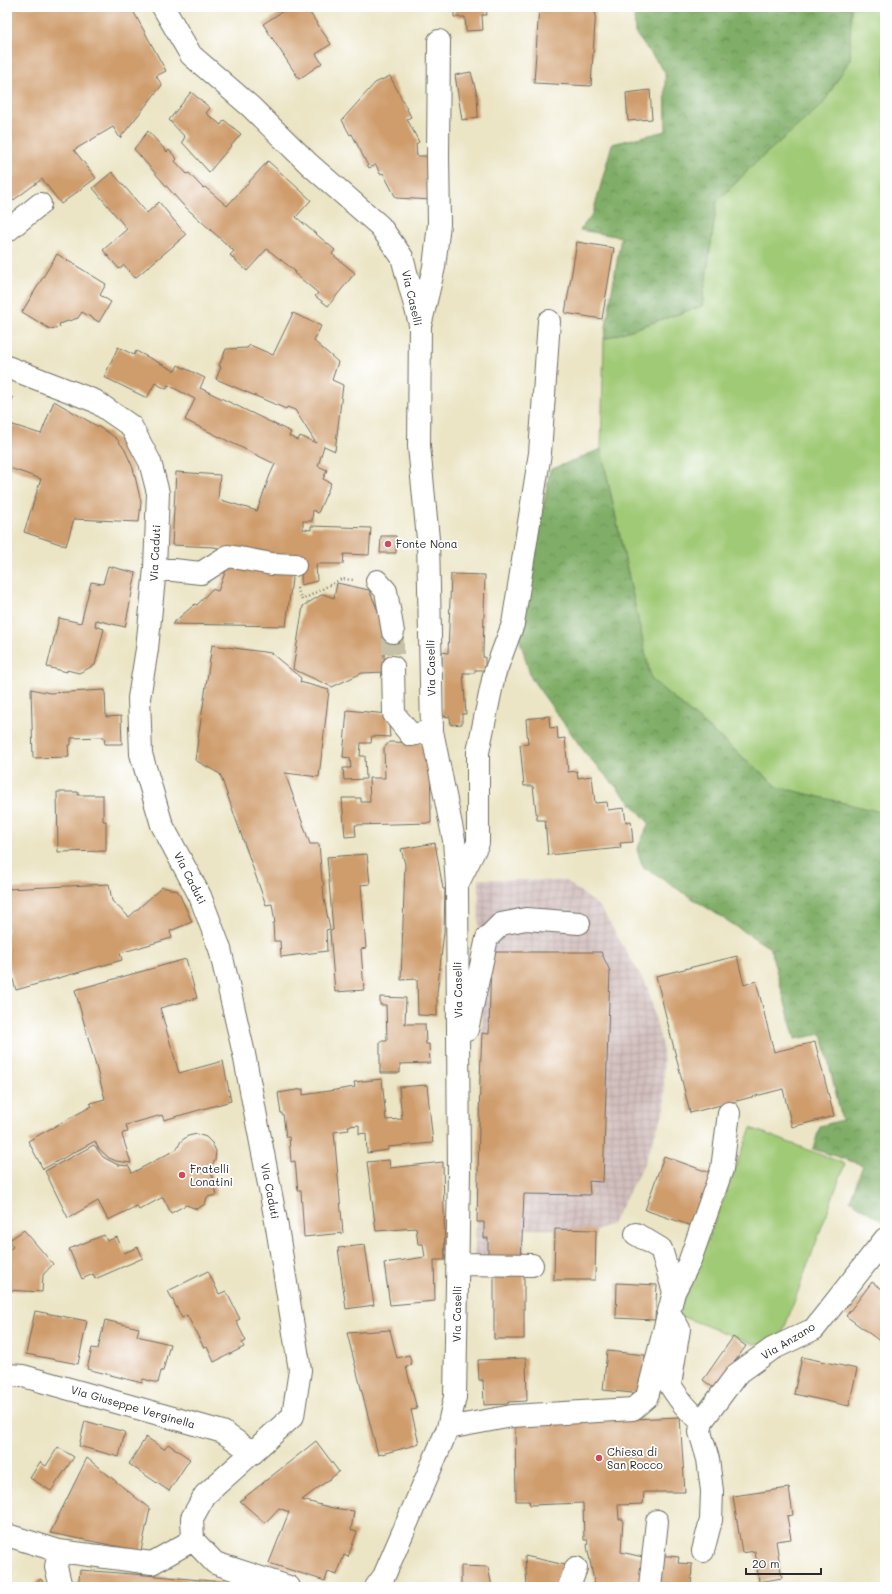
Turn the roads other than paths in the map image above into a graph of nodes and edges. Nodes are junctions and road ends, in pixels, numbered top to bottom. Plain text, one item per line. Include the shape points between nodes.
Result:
1 (163, 7) edge
2 (439, 41) dead end
3 (40, 204) dead end
4 (7, 232) edge
5 (549, 321) dead end
6 (420, 324) junction
7 (7, 367) edge
8 (295, 566) road end
9 (155, 568) junction
10 (377, 581) road end
11 (393, 632) tunnel mouth
12 (393, 667) tunnel mouth
13 (432, 731) junction
14 (457, 886) junction
15 (578, 923) dead end
16 (458, 1075) junction
17 (729, 1113) dead end
18 (636, 1234) dead end
19 (885, 1239) edge
20 (458, 1264) junction
21 (532, 1265) dead end
22 (672, 1302) junction
23 (7, 1375) edge
24 (702, 1421) junction
25 (448, 1428) junction
26 (253, 1453) junction
27 (657, 1521) dead end
28 (7, 1535) edge
29 (193, 1540) junction
30 (58, 1551) junction
31 (703, 1551) dead end
32 (61, 1587) edge
33 (289, 1587) edge
34 (376, 1587) edge
35 (650, 1587) edge

1 - 6 street, Via Caselli via 191,55 380,226 402,257
2 - 6 street via 439,224 434,267
3 - 4 street
5 - 14 street via 540,453 512,624 494,675 478,752 478,843
6 - 13 street, Via Caselli via 419,446 428,539
7 - 9 street, Via Caduti via 95,401 131,426 150,462 158,493
8 - 9 street via 228,556 201,573
9 - 26 street, Via Caduti via 139,698 141,754 162,825 200,896 220,949 244,1054 275,1213 300,1370 293,1416
10 - 11 street via 386,591
12 - 13 street via 394,714 411,735
13 - 14 street, Via Caselli via 454,840
14 - 16 street, Via Caselli
15 - 16 street via 526,920 501,924 487,938
16 - 20 street, Via Caselli
17 - 22 street via 722,1169 689,1263
18 - 22 street via 661,1250
19 - 24 street, Via Anzano via 814,1329 772,1349 737,1374
20 - 21 street
20 - 25 street, Via Caselli via 455,1397
22 - 24 street via 679,1329 670,1385 682,1403
22 - 25 street via 647,1397 633,1409 512,1416
23 - 26 street, Via Giuseppe Verginella via 23,1376 223,1432
24 - 31 street via 700,1432 708,1459 712,1491 711,1520
25 - 34 street, Via Caselli via 384,1576
26 - 29 street, Via Caduti via 205,1495 192,1518
27 - 35 street
28 - 30 street
29 - 30 street via 152,1563
29 - 33 street via 215,1563
30 - 32 street via 56,1567

